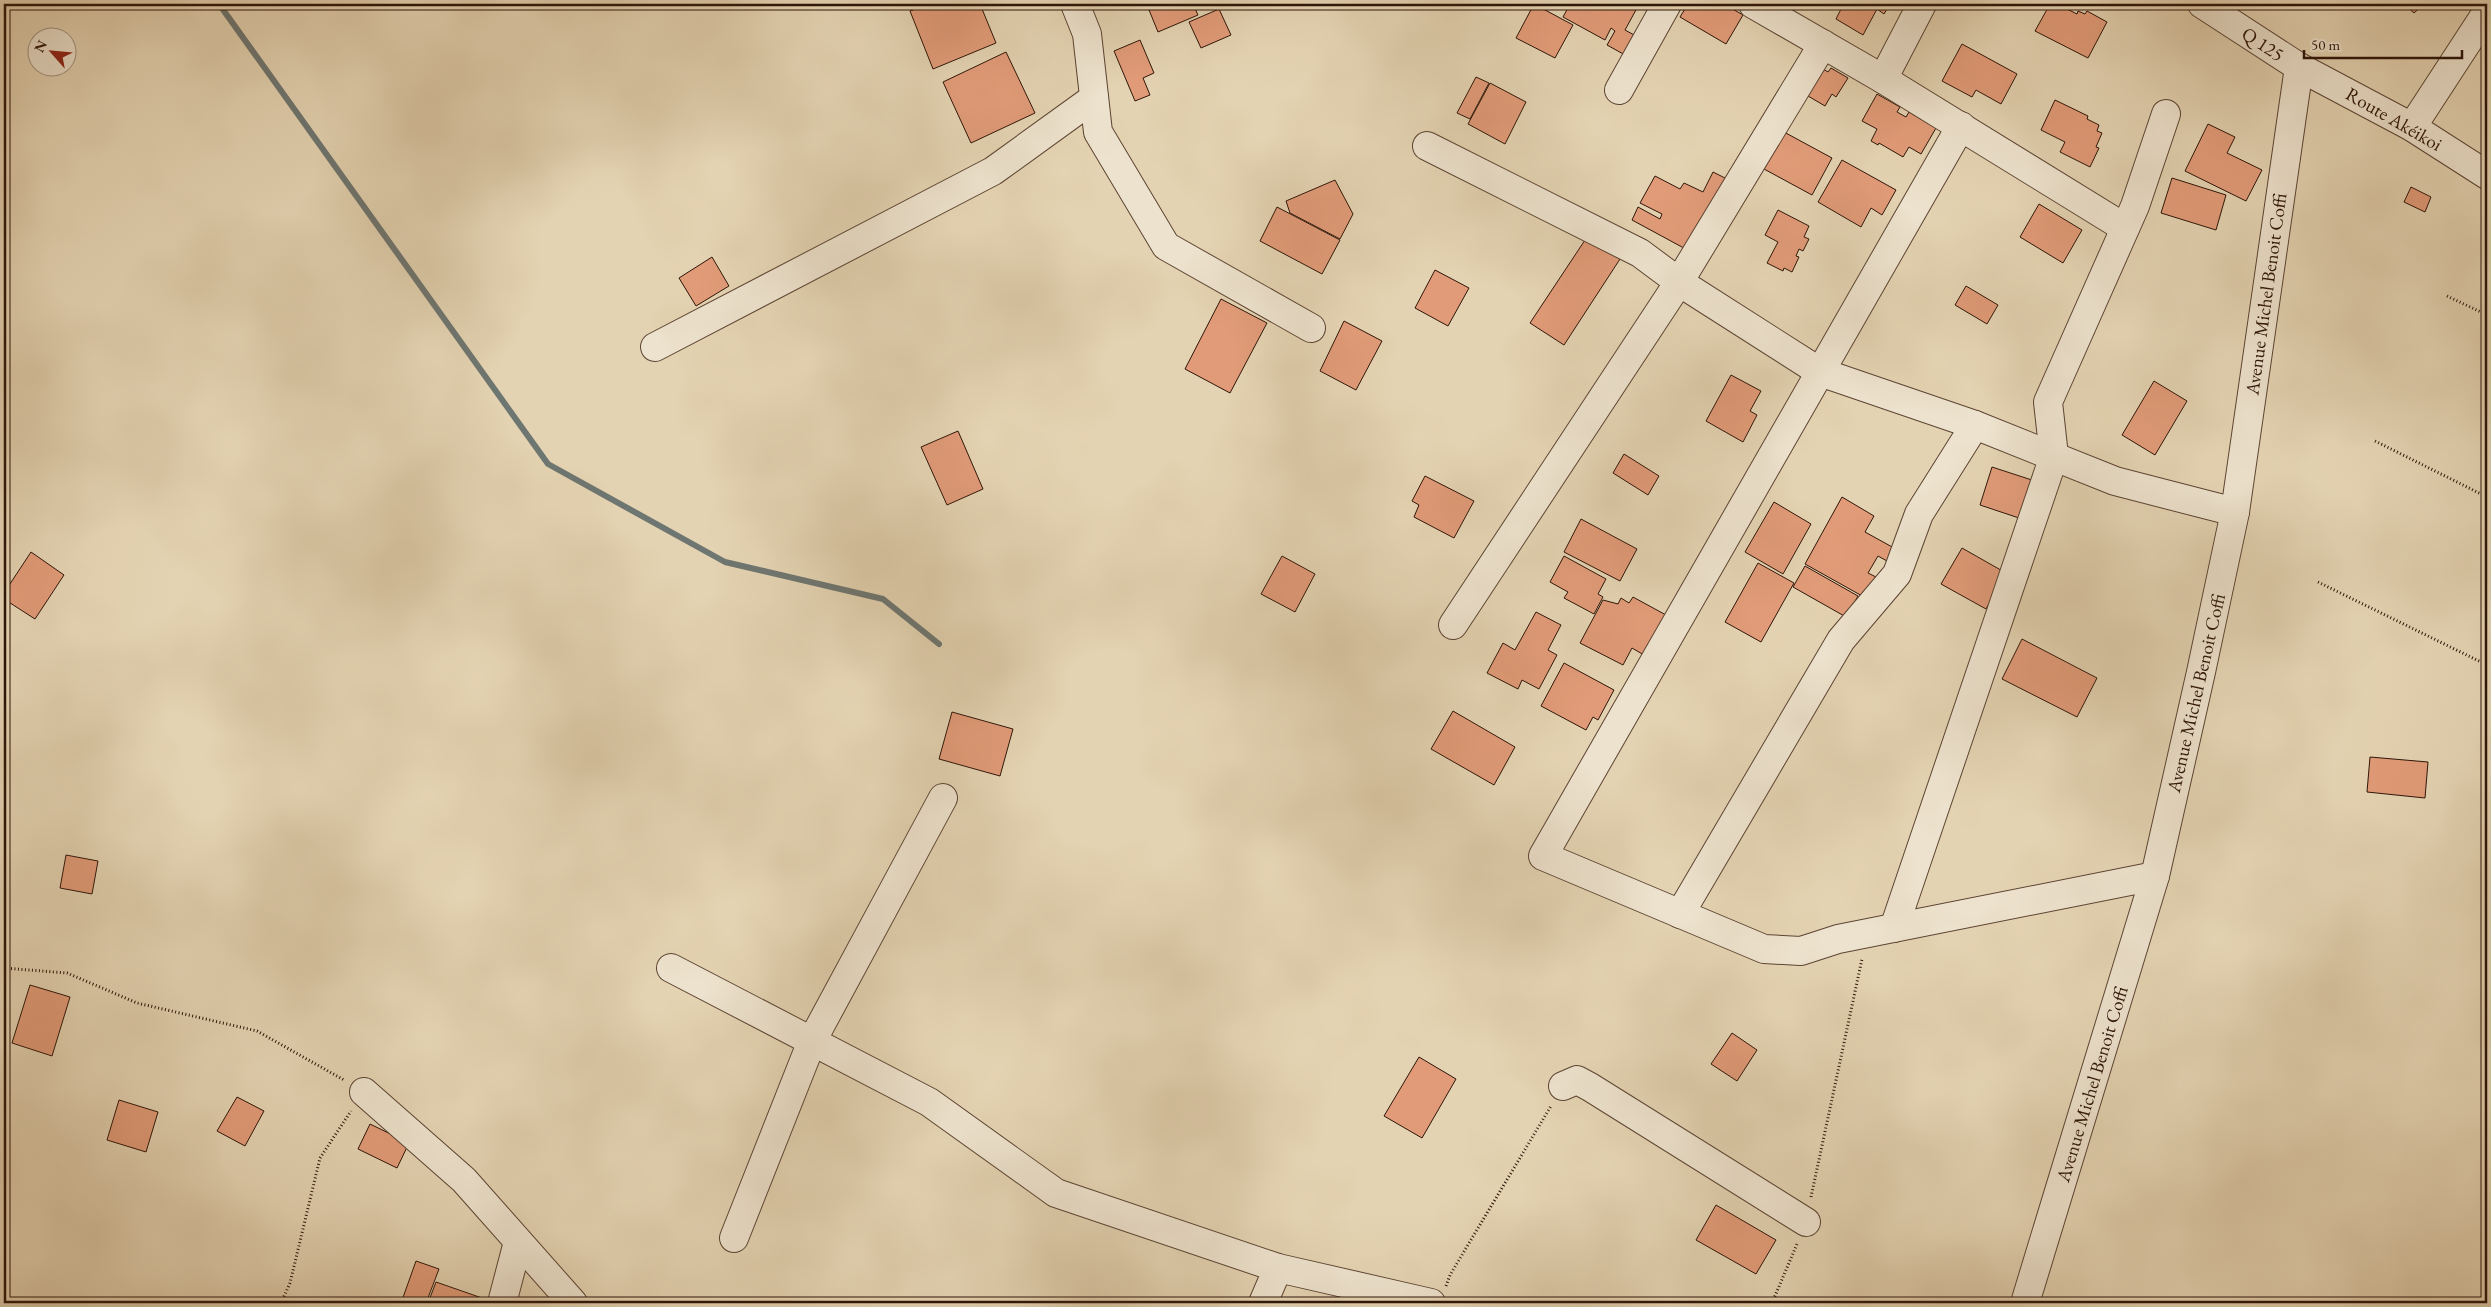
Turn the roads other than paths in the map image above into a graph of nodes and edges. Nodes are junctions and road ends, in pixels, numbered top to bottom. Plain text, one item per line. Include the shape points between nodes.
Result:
1 (1076, 4) edge
2 (1667, 4) edge
3 (1753, 4) edge
4 (1922, 4) edge
5 (2202, 4) edge
6 (2487, 12) edge
7 (1823, 44) junction
8 (2299, 67) junction
9 (1883, 79) junction
10 (1619, 90) dead end
11 (1094, 98) junction
12 (2166, 114) dead end
13 (1960, 126) junction
14 (2412, 127) junction
15 (1427, 146) dead end
16 (2487, 175) edge
17 (2125, 228) junction
18 (1679, 282) junction
19 (1311, 328) dead end
20 (656, 347) dead end
21 (1820, 372) junction
22 (1975, 425) junction
23 (2054, 456) junction
24 (2236, 512) junction
25 (1453, 625) dead end
26 (943, 798) dead end
27 (2155, 876) junction
28 (1680, 914) junction
29 (1894, 928) junction
30 (671, 968) dead end
31 (812, 1041) junction
32 (1563, 1086) road end
33 (364, 1092) road end
34 (1806, 1222) road end
35 (734, 1238) dead end
36 (518, 1242) junction
37 (1278, 1268) junction
38 (1437, 1299) edge
39 (502, 1303) edge
40 (573, 1303) edge
41 (1263, 1303) edge
42 (2025, 1303) edge

1 - 11 street via 1087,34
2 - 10 street
3 - 7 street
4 - 9 street
5 - 8 street, Q 125
6 - 14 street
7 - 9 street
7 - 18 street
8 - 14 street, Route Akéikoi
8 - 24 street, Avenue Michel Benoit Coffi
9 - 13 street
11 - 19 street via 1098,132 1166,246
11 - 20 street via 993,170
12 - 17 street
13 - 17 street
13 - 21 street
14 - 16 street, Route Akéikoi
15 - 18 street via 1640,253
17 - 23 street via 2048,402
18 - 21 street
18 - 25 street
21 - 22 street
21 - 28 street via 1543,856
22 - 23 street
22 - 28 street via 1919,514 1897,574 1841,640
23 - 24 street via 2115,481
23 - 29 street
24 - 27 street, Avenue Michel Benoit Coffi
26 - 31 street
27 - 29 street
27 - 42 street, Avenue Michel Benoit Coffi
28 - 29 street via 1764,949 1801,951 1838,939
30 - 31 street
31 - 35 street
31 - 37 street via 929,1102 1056,1193
32 - 34 street via 1577,1080 1590,1087
33 - 36 street via 464,1180
36 - 39 street
36 - 40 street
37 - 38 street
37 - 41 street

